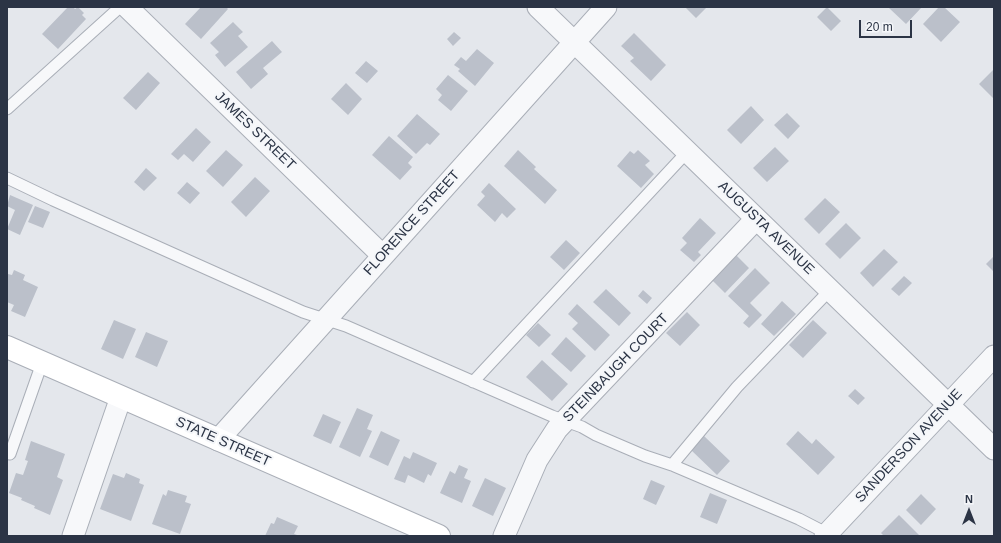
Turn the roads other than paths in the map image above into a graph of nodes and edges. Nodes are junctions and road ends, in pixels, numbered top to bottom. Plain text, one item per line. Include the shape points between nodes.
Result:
1 (120, 7) edge
2 (127, 7) edge
3 (538, 7) edge
4 (606, 7) edge
5 (574, 43) junction
6 (7, 109) edge
7 (687, 152) junction
8 (7, 178) edge
9 (756, 219) junction
10 (383, 256) junction
11 (830, 290) junction
12 (327, 319) junction
13 (7, 348) edge
14 (994, 356) edge
15 (42, 363) junction
16 (473, 382) junction
17 (121, 397) junction
18 (948, 404) junction
19 (566, 420) junction
20 (218, 440) junction
21 (994, 449) edge
22 (10, 454) dead end
23 (672, 465) junction
24 (828, 535) edge
25 (73, 536) edge
26 (439, 536) edge
27 (504, 536) edge

1 - 6 lane
2 - 10 street, JAMES STREET
3 - 5 street, AUGUSTA AVENUE
4 - 5 street, FLORENCE STREET
5 - 7 street, AUGUSTA AVENUE
5 - 10 street, FLORENCE STREET
7 - 9 street, AUGUSTA AVENUE
7 - 16 lane
8 - 12 lane via 303,312
9 - 11 street, AUGUSTA AVENUE
9 - 19 street, STEINBAUGH COURT
10 - 12 street, FLORENCE STREET
11 - 18 street, AUGUSTA AVENUE
11 - 23 lane via 737,387
12 - 16 lane
12 - 20 street, FLORENCE STREET
13 - 15 main road, STATE STREET
14 - 18 street, SANDERSON AVENUE
15 - 17 main road, STATE STREET
15 - 22 lane
16 - 19 lane
17 - 20 main road, STATE STREET
17 - 25 street
18 - 21 street, AUGUSTA AVENUE
18 - 24 street, SANDERSON AVENUE
19 - 23 lane via 645,456
19 - 27 street, STEINBAUGH COURT via 537,460
20 - 26 main road, STATE STREET
23 - 24 lane via 799,519

